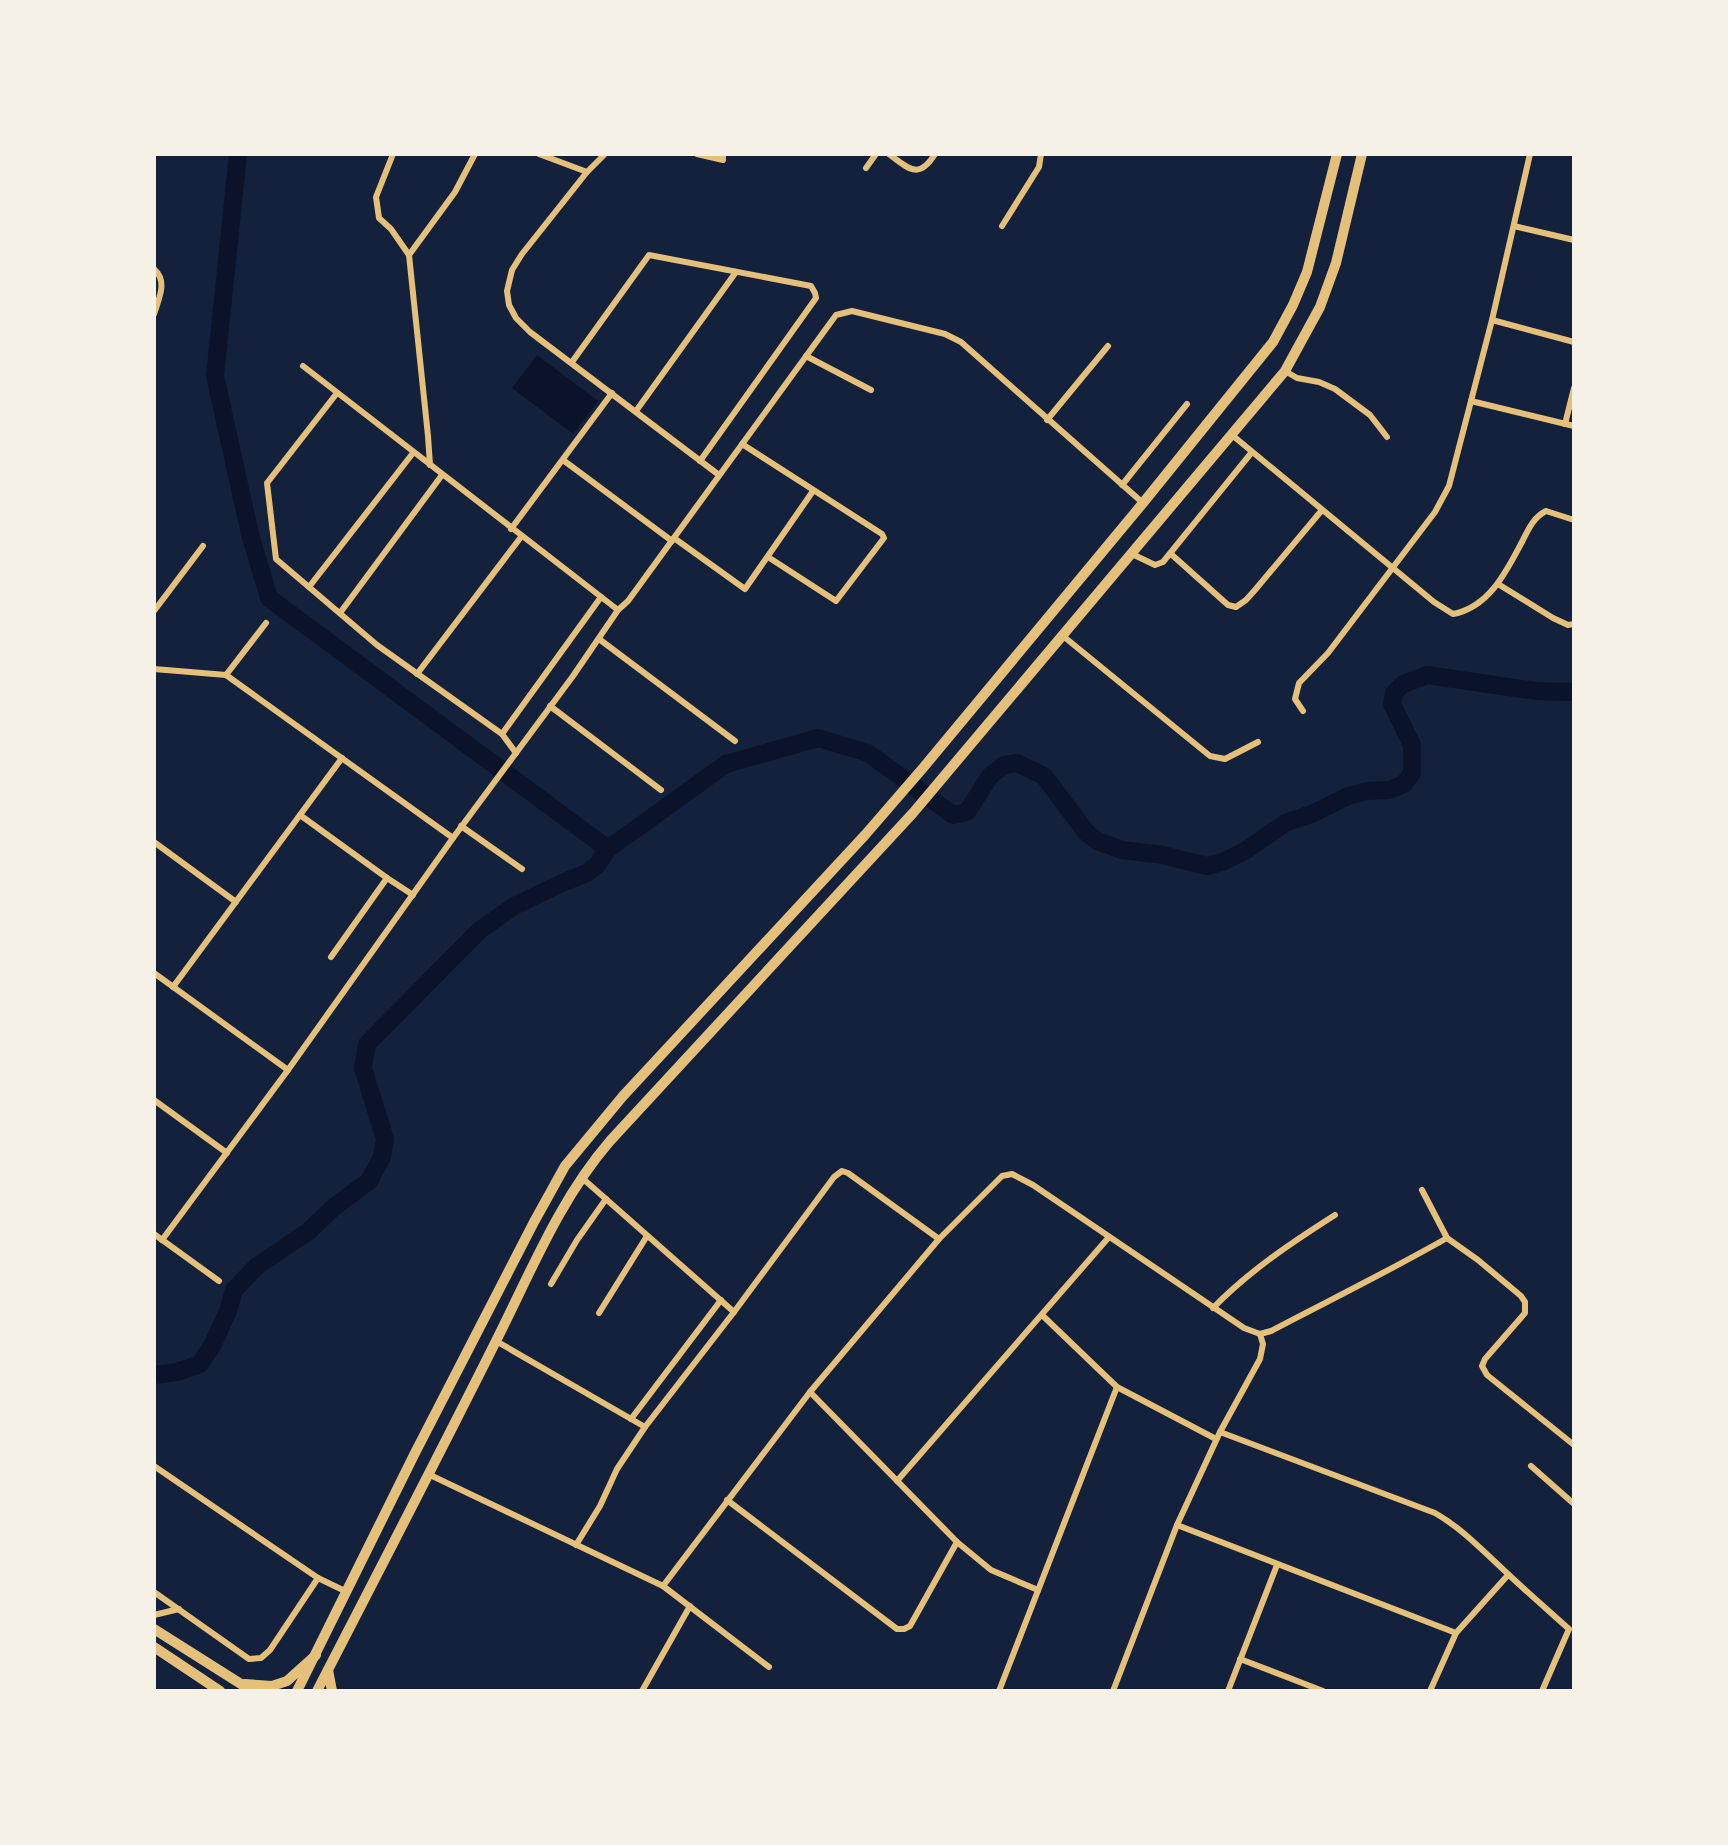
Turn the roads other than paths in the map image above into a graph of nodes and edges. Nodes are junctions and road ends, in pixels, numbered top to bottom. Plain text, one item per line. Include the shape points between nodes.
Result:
1 (393, 154) edge
2 (475, 154) edge
3 (539, 154) edge
4 (605, 154) edge
5 (697, 154) edge
6 (723, 154) edge
7 (876, 154) edge
8 (889, 154) edge
9 (935, 154) edge
10 (1041, 154) edge
11 (1337, 154) edge
12 (1362, 154) edge
13 (1530, 154) edge
14 (866, 168) dead end
15 (587, 172) junction
16 (1002, 226) dead end
17 (1514, 226) junction
18 (1574, 240) edge
19 (409, 255) junction
20 (154, 269) edge
21 (736, 272) junction
22 (154, 314) edge
23 (1492, 320) junction
24 (1574, 342) edge
25 (1108, 346) dead end
26 (806, 356) junction
27 (572, 362) junction
28 (303, 366) dead end
29 (1285, 371) junction
30 (1574, 388) edge
31 (871, 390) dead end
32 (337, 393) junction
33 (612, 393) junction
34 (1471, 401) junction
35 (1187, 404) dead end
36 (636, 411) junction
37 (1047, 420) junction
38 (1565, 424) junction
39 (1574, 426) edge
40 (1232, 435) junction
41 (1387, 437) dead end
42 (742, 444) junction
43 (1252, 452) junction
44 (413, 453) junction
45 (563, 460) junction
46 (700, 461) junction
47 (430, 465) junction
48 (442, 475) junction
49 (719, 475) junction
50 (1122, 485) junction
51 (813, 491) junction
52 (1143, 503) junction
53 (1322, 510) junction
54 (1574, 520) edge
55 (511, 529) junction
56 (521, 537) junction
57 (673, 539) junction
58 (203, 546) dead end
59 (1132, 554) junction
60 (1171, 554) junction
61 (768, 557) junction
62 (1392, 567) junction
63 (1498, 584) junction
64 (309, 587) junction
65 (601, 597) junction
66 (618, 610) junction
67 (154, 611) edge
68 (340, 613) junction
69 (266, 623) dead end
70 (1574, 624) edge
71 (1063, 636) junction
72 (599, 639) junction
73 (154, 669) edge
74 (417, 674) junction
75 (226, 675) junction
76 (550, 706) junction
77 (1303, 711) dead end
78 (502, 734) junction
79 (735, 741) dead end
80 (1258, 742) dead end
81 (516, 753) junction
82 (342, 758) junction
83 (661, 790) dead end
84 (300, 815) junction
85 (461, 826) junction
86 (453, 838) junction
87 (154, 842) edge
88 (522, 869) dead end
89 (387, 878) junction
90 (413, 895) junction
91 (236, 902) junction
92 (331, 957) dead end
93 (154, 974) edge
94 (173, 987) junction
95 (288, 1070) junction
96 (154, 1100) edge
97 (227, 1153) junction
98 (581, 1177) junction
99 (1422, 1190) dead end
100 (606, 1199) junction
101 (1335, 1215) dead end
102 (154, 1234) edge
103 (647, 1236) junction
104 (1109, 1237) junction
105 (1447, 1238) junction
106 (939, 1239) junction
107 (162, 1240) junction
108 (219, 1281) dead end
109 (551, 1284) dead end
110 (721, 1300) junction
111 (1213, 1308) junction
112 (734, 1312) junction
113 (599, 1313) dead end
114 (1042, 1315) junction
115 (1260, 1334) junction
116 (496, 1341) junction
117 (1117, 1387) junction
118 (810, 1392) junction
119 (631, 1419) junction
120 (645, 1427) junction
121 (1218, 1436) junction
122 (1574, 1445) edge
123 (154, 1466) edge
124 (1531, 1466) dead end
125 (428, 1474) junction
126 (897, 1481) junction
127 (727, 1500) junction
128 (1574, 1504) edge
129 (1177, 1525) junction
130 (957, 1542) junction
131 (576, 1545) junction
132 (1277, 1565) junction
133 (1508, 1575) junction
134 (318, 1578) junction
135 (663, 1586) junction
136 (1038, 1590) junction
137 (154, 1592) edge
138 (347, 1592) junction
139 (690, 1606) junction
140 (179, 1609) junction
141 (154, 1615) edge
142 (1574, 1620) edge
143 (154, 1629) edge
144 (1569, 1629) junction
145 (1456, 1633) junction
146 (154, 1647) edge
147 (316, 1655) junction
148 (1240, 1659) junction
149 (769, 1667) dead end
150 (328, 1670) junction
151 (239, 1684) junction
152 (220, 1691) edge
153 (252, 1691) edge
154 (297, 1691) edge
155 (317, 1691) edge
156 (332, 1691) edge
157 (642, 1691) edge
158 (999, 1691) edge
159 (1113, 1691) edge
160 (1228, 1691) edge
161 (1323, 1691) edge
162 (1430, 1691) edge
163 (1542, 1691) edge

1 - 19 street via 376,197 379,218
2 - 19 street via 455,192
3 - 15 street
4 - 15 street
5 - 6 street via 723,160
7 - 14 street
8 - 9 street via 918,171
10 - 16 street via 1039,167
11 - 52 main road via 1307,272 1273,342
12 - 29 main road via 1336,263 1320,307
13 - 17 street
15 - 27 street via 522,254 507,291 516,318
17 - 18 street
17 - 23 street
19 - 47 street
20 - 22 street via 162,282
21 - 27 street via 649,255
21 - 36 street
21 - 46 street via 811,286 816,298
23 - 24 street
23 - 34 street
25 - 37 street
26 - 31 street
26 - 37 street via 836,315 852,311 945,334 977,355
26 - 42 street
27 - 33 street
28 - 32 street
29 - 40 main road
29 - 41 street via 1335,389 1370,415
30 - 38 street
32 - 44 street
32 - 64 street via 267,483 276,559
33 - 36 street
33 - 45 street
34 - 38 street
34 - 62 street via 1449,486
35 - 50 street
36 - 46 street
37 - 50 street
38 - 39 street
40 - 43 street
40 - 59 main road
42 - 49 street
42 - 51 street
43 - 53 street
43 - 60 street
44 - 47 street
44 - 64 street
45 - 55 street
45 - 57 street
46 - 49 street
47 - 48 street
48 - 55 street
48 - 68 street
49 - 57 street
50 - 52 street
51 - 61 street
51 - 61 street via 884,538 836,601
52 - 138 main road via 896,800 565,1166
53 - 60 street via 1236,607
53 - 62 street
54 - 63 street via 1541,514
55 - 56 street
56 - 65 street
56 - 74 street
57 - 61 street via 745,589
57 - 66 street
58 - 67 street
59 - 60 street via 1155,565
59 - 71 main road
62 - 63 street via 1453,614 1466,612
62 - 77 street via 1299,683 1295,699
63 - 70 street via 1553,618
64 - 68 street
65 - 66 street
65 - 78 street
66 - 72 street
68 - 74 street
69 - 75 street
71 - 80 street via 1210,756 1225,759
71 - 98 main road via 913,813
72 - 76 street
72 - 79 street
73 - 75 street
74 - 78 street
75 - 82 street
76 - 81 street
76 - 83 street
78 - 81 street
81 - 85 street
82 - 84 street
82 - 86 street
84 - 89 street
84 - 91 street
85 - 86 street
85 - 88 street
86 - 90 street
87 - 91 street
89 - 90 street
89 - 92 street
90 - 95 street
91 - 94 street
93 - 94 street
94 - 95 street
95 - 97 street
96 - 97 street
97 - 107 street
98 - 100 street
98 - 116 main road
99 - 105 street
100 - 103 street
100 - 109 street
101 - 111 street via 1237,1283
102 - 107 street
103 - 110 street
103 - 113 street
104 - 106 street via 1033,1185 1007,1174
104 - 111 street
104 - 114 street
105 - 115 street
105 - 122 street via 1525,1302 1525,1313 1485,1359 1487,1375
106 - 112 street via 842,1171
106 - 118 street
107 - 108 street
110 - 112 street
110 - 119 street
111 - 115 street
112 - 120 street
114 - 117 street
114 - 126 street
115 - 121 street via 1260,1359
116 - 119 street
116 - 125 main road
117 - 121 street
117 - 136 street
118 - 126 street
118 - 127 street
119 - 120 street
120 - 131 street
121 - 129 street
121 - 133 street via 1435,1513 1465,1533
123 - 134 street
124 - 128 street
125 - 131 street
125 - 150 main road
126 - 130 street
127 - 130 street via 897,1629 910,1626
127 - 135 street
129 - 132 street
129 - 159 street
130 - 136 street via 991,1570
131 - 135 street
132 - 145 street
132 - 148 street
133 - 144 street
133 - 145 street
134 - 138 street
134 - 140 street via 261,1658 249,1659
135 - 139 street
136 - 158 street
137 - 140 street
138 - 147 main road
139 - 149 street
139 - 157 street
140 - 141 street
142 - 144 street
143 - 151 main road
144 - 163 street
145 - 162 street
146 - 152 main road
147 - 151 main road via 287,1681 272,1686
147 - 154 main road
148 - 160 street
148 - 161 street
150 - 155 main road
150 - 156 main road
151 - 153 main road

